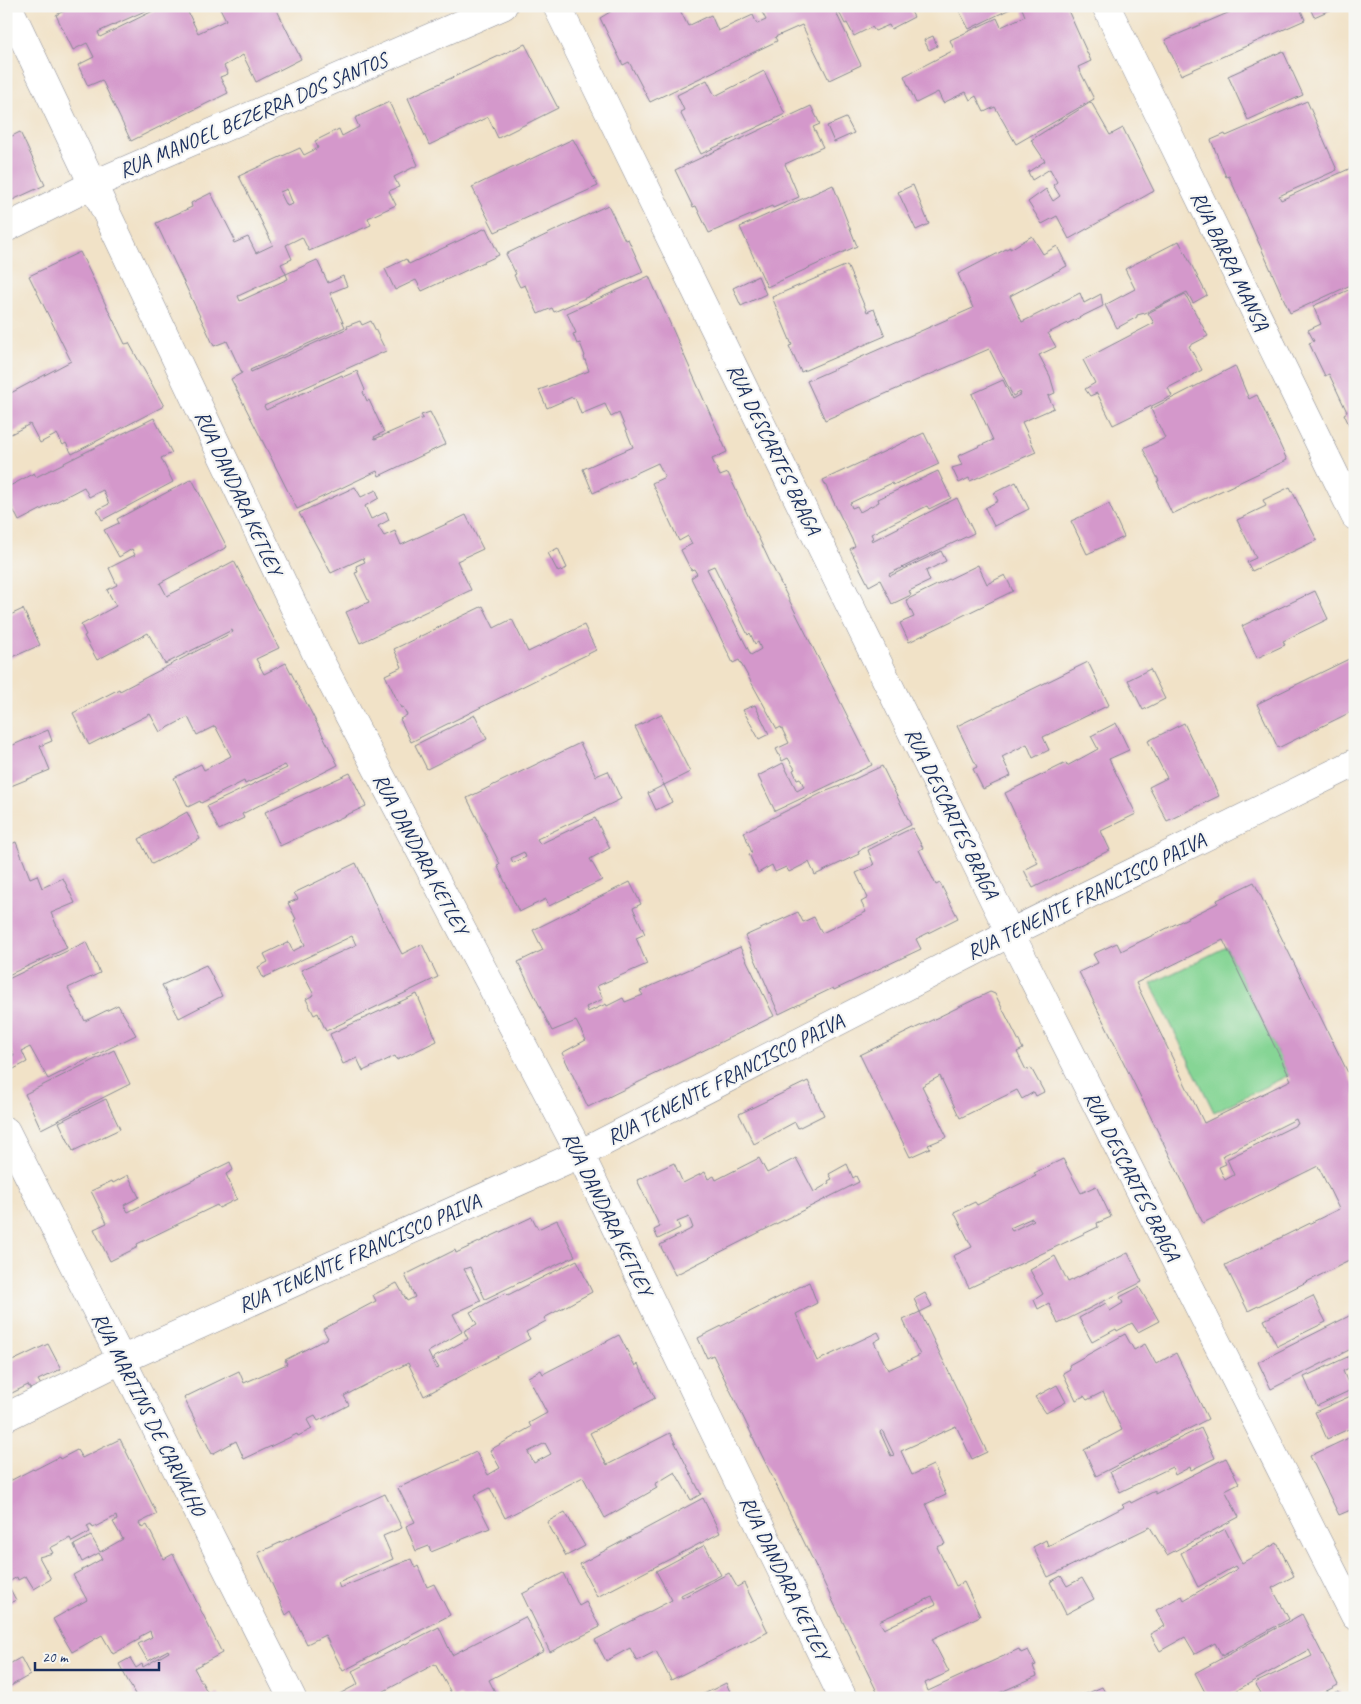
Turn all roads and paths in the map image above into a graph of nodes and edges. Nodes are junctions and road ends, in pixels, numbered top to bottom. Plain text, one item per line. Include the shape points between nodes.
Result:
1 (8, 6) edge
2 (503, 6) edge
3 (557, 6) edge
4 (1106, 6) edge
5 (92, 185) junction
6 (6, 228) edge
7 (1355, 516) edge
8 (1355, 763) edge
9 (1010, 933) junction
10 (6, 1131) edge
11 (580, 1154) junction
12 (121, 1360) junction
13 (6, 1417) edge
14 (1355, 1616) edge
15 (292, 1698) edge
16 (843, 1698) edge

1 - 5 street, RUA DANDARA KETLEY
2 - 5 street, RUA MANOEL BEZERRA DOS SANTOS
3 - 9 street, RUA DESCARTES BRAGA
4 - 7 street, RUA BARRA MANSA
5 - 6 street, RUA MANOEL BEZERRA DOS SANTOS
5 - 11 street, RUA DANDARA KETLEY via 316,653
8 - 9 street, RUA TENENTE FRANCISCO PAIVA
9 - 11 street, RUA TENENTE FRANCISCO PAIVA
9 - 14 street, RUA DESCARTES BRAGA
10 - 12 street, RUA MARTINS DE CARVALHO
11 - 12 street, RUA TENENTE FRANCISCO PAIVA
11 - 16 street, RUA DANDARA KETLEY
12 - 13 street, RUA TENENTE FRANCISCO PAIVA
12 - 15 street, RUA MARTINS DE CARVALHO

